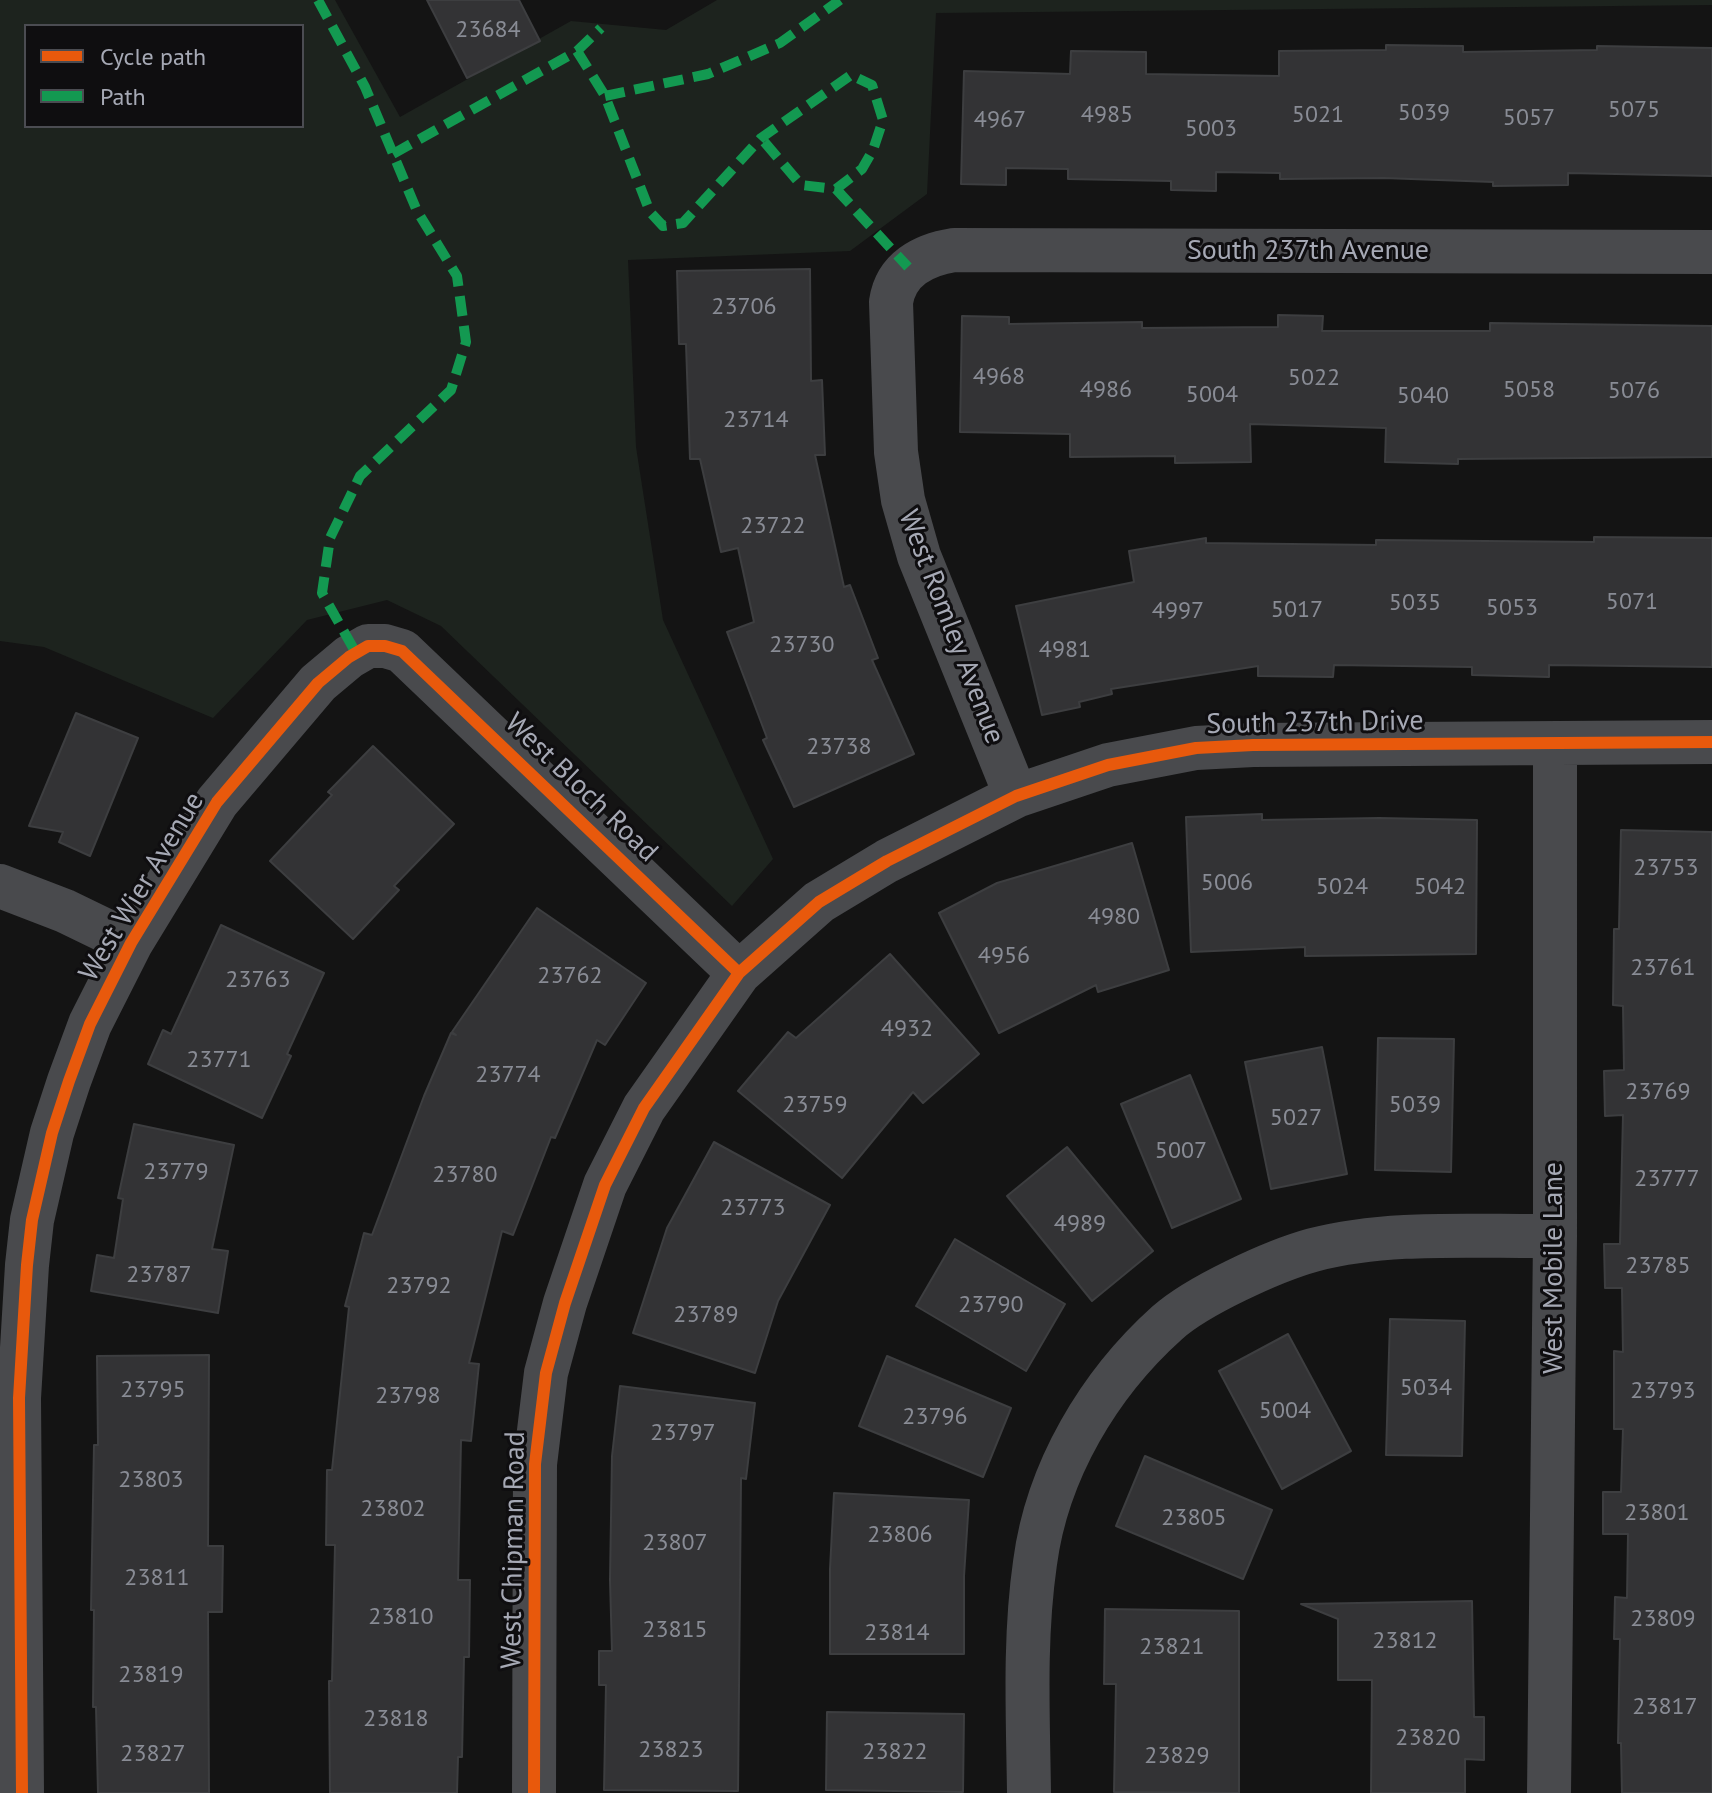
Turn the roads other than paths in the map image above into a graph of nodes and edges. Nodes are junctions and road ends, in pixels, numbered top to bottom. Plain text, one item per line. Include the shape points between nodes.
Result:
1 (1712, 252) edge
2 (908, 267) joint
3 (385, 646) joint
4 (1712, 742) edge
5 (1555, 743) junction
6 (1016, 796) junction
7 (0, 886) edge
8 (131, 943) junction
9 (739, 973) junction
10 (1555, 1236) junction
11 (10, 1398) edge
12 (22, 1793) edge
13 (534, 1793) edge
14 (1029, 1793) edge
15 (1549, 1793) edge

1 - 2 street, South 237th Avenue via 954,250
2 - 6 street, West Romley Avenue via 891,302 896,452 903,500 919,556
3 - 8 street, West Wier Avenue via 368,646 318,683 217,802
3 - 9 street, West Bloch Road via 412,660
4 - 5 street, South 237th Drive
5 - 6 street, South 237th Drive via 1196,748 1108,765
5 - 10 street, West Mobile Lane
6 - 9 street, South 237th Drive via 819,902
7 - 8 street
8 - 11 street, West Wier Avenue via 90,1024 52,1133 32,1220
9 - 13 street, West Chipman Road via 644,1108 605,1185 546,1373 535,1464
10 - 14 street via 1373,1240 1312,1250 1235,1280 1169,1321 1117,1374 1077,1435 1051,1493 1035,1560 1028,1636
10 - 15 street, West Mobile Lane
11 - 12 street, West Wier Avenue

